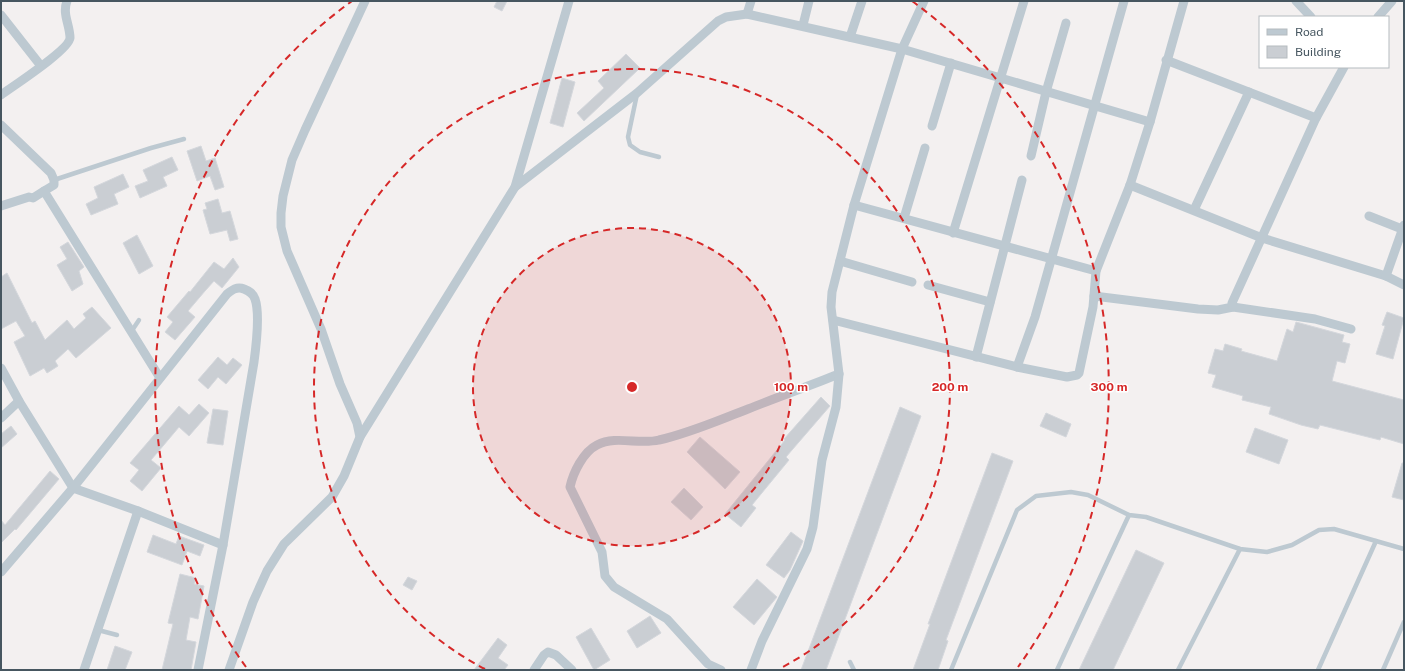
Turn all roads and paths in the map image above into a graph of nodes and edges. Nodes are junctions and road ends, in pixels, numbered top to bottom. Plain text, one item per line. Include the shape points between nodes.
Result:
1 (67, 1) edge
2 (365, 1) edge
3 (570, 1) edge
4 (751, 1) edge
5 (809, 1) edge
6 (862, 1) edge
7 (924, 1) edge
8 (1024, 1) edge
9 (1124, 1) edge
10 (1184, 1) edge
11 (1296, 1) edge
12 (1392, 1) edge
13 (747, 14) junction
14 (1, 15) edge
15 (1310, 16) edge
16 (1379, 16) edge
17 (1066, 23) dead end
18 (802, 25) junction
19 (850, 37) junction
20 (902, 50) junction
21 (1166, 60) junction
22 (951, 63) junction
23 (41, 66) junction
24 (1343, 68) edge
25 (1000, 78) junction
26 (1046, 92) junction
27 (1248, 92) junction
28 (637, 93) junction
29 (1, 95) edge
30 (1094, 107) junction
31 (1316, 118) junction
32 (1150, 122) junction
33 (1, 124) edge
34 (932, 126) dead end
35 (184, 140) dead end
36 (925, 148) dead end
37 (1031, 156) dead end
38 (659, 157) dead end
39 (54, 180) junction
40 (1022, 180) dead end
41 (1130, 185) junction
42 (515, 187) junction
43 (44, 191) junction
44 (854, 205) junction
45 (1, 206) edge
46 (1194, 210) junction
47 (1369, 216) dead end
48 (904, 218) junction
49 (1403, 227) edge
50 (953, 233) junction
51 (1262, 238) junction
52 (1005, 246) junction
53 (1051, 258) junction
54 (840, 261) junction
55 (1096, 272) junction
56 (1386, 276) junction
57 (912, 282) dead end
58 (1404, 285) edge
59 (928, 286) dead end
60 (1094, 296) junction
61 (990, 302) junction
62 (1233, 307) junction
63 (139, 320) dead end
64 (833, 320) junction
65 (1351, 329) dead end
66 (131, 332) junction
67 (976, 357) junction
68 (1017, 367) junction
69 (1, 368) edge
70 (839, 374) junction
71 (160, 378) junction
72 (20, 401) junction
73 (1, 418) edge
74 (360, 436) junction
75 (73, 488) junction
76 (138, 511) junction
77 (1128, 515) junction
78 (1376, 540) junction
79 (223, 545) junction
80 (1240, 549) junction
81 (1404, 549) edge
82 (1, 572) edge
83 (1404, 622) edge
84 (98, 630) junction
85 (117, 635) dead end
86 (850, 662) dead end
87 (84, 670) edge
88 (198, 670) edge
89 (229, 670) edge
90 (534, 670) edge
91 (572, 670) edge
92 (721, 670) edge
93 (751, 670) edge
94 (854, 670) edge
95 (951, 670) edge
96 (1057, 670) edge
97 (1178, 670) edge
98 (1318, 670) edge
99 (1383, 670) edge

1 - 23 street via 65,15 70,38 68,45
2 - 74 street via 292,160 281,213 281,228 287,250 321,329
3 - 42 street
4 - 13 street
5 - 18 street
6 - 19 street
7 - 20 street
8 - 25 street
9 - 30 street
10 - 21 street
11 - 15 street
12 - 16 street
13 - 18 street
13 - 28 street via 726,17 718,21
14 - 23 street
17 - 26 street
18 - 19 street
19 - 20 street
20 - 22 street
20 - 44 street
21 - 27 street
21 - 32 street
22 - 25 street
22 - 34 street
23 - 29 street
24 - 31 street
25 - 26 street
25 - 50 street
26 - 30 street
26 - 37 street
27 - 31 street
27 - 46 street
28 - 38 lane via 628,137 630,145 640,152
28 - 42 street
30 - 32 street
30 - 53 street
31 - 51 street
32 - 41 street
33 - 39 street via 42,164
35 - 39 lane via 151,148
36 - 48 street
39 - 43 street via 54,184
40 - 52 street
41 - 46 street
41 - 55 street
42 - 74 street
43 - 45 street via 33,198
43 - 66 street
44 - 48 street
44 - 54 street
46 - 51 street
47 - 49 street
48 - 50 street
49 - 56 street
50 - 52 street
51 - 56 street
51 - 62 street via 1232,303
52 - 53 street
52 - 61 street
53 - 55 street
53 - 68 street via 1035,317
54 - 57 street
54 - 64 street via 832,292
55 - 60 street
56 - 58 street
59 - 61 street
60 - 62 street via 1210,310
60 - 68 street via 1077,376 1067,377
61 - 67 street
62 - 65 street via 1315,319
63 - 66 lane
64 - 67 street
64 - 70 street
66 - 71 street
67 - 68 street
69 - 72 street
70 - 92 street via 697,430 647,442 603,442 588,452 571,481 570,487 602,552 605,576 614,588 667,620 708,664
70 - 93 street via 836,406 822,460 813,527 807,550 762,641
71 - 75 street
71 - 79 street via 227,294 233,289 241,288 251,292 256,300 257,333 254,362
72 - 73 street
72 - 75 street
74 - 89 street via 344,476 332,497 284,544 267,571
75 - 76 street
75 - 82 street
76 - 79 street
76 - 84 street
77 - 80 lane via 1146,517
77 - 95 lane via 1088,495 1071,492 1036,496 1017,510
77 - 96 lane
78 - 80 lane via 1334,529 1319,530 1292,546 1267,552
78 - 81 lane
78 - 98 lane
79 - 88 street
80 - 97 lane
83 - 99 lane
84 - 85 lane
84 - 87 street
86 - 94 lane
90 - 91 street via 548,652 556,655

